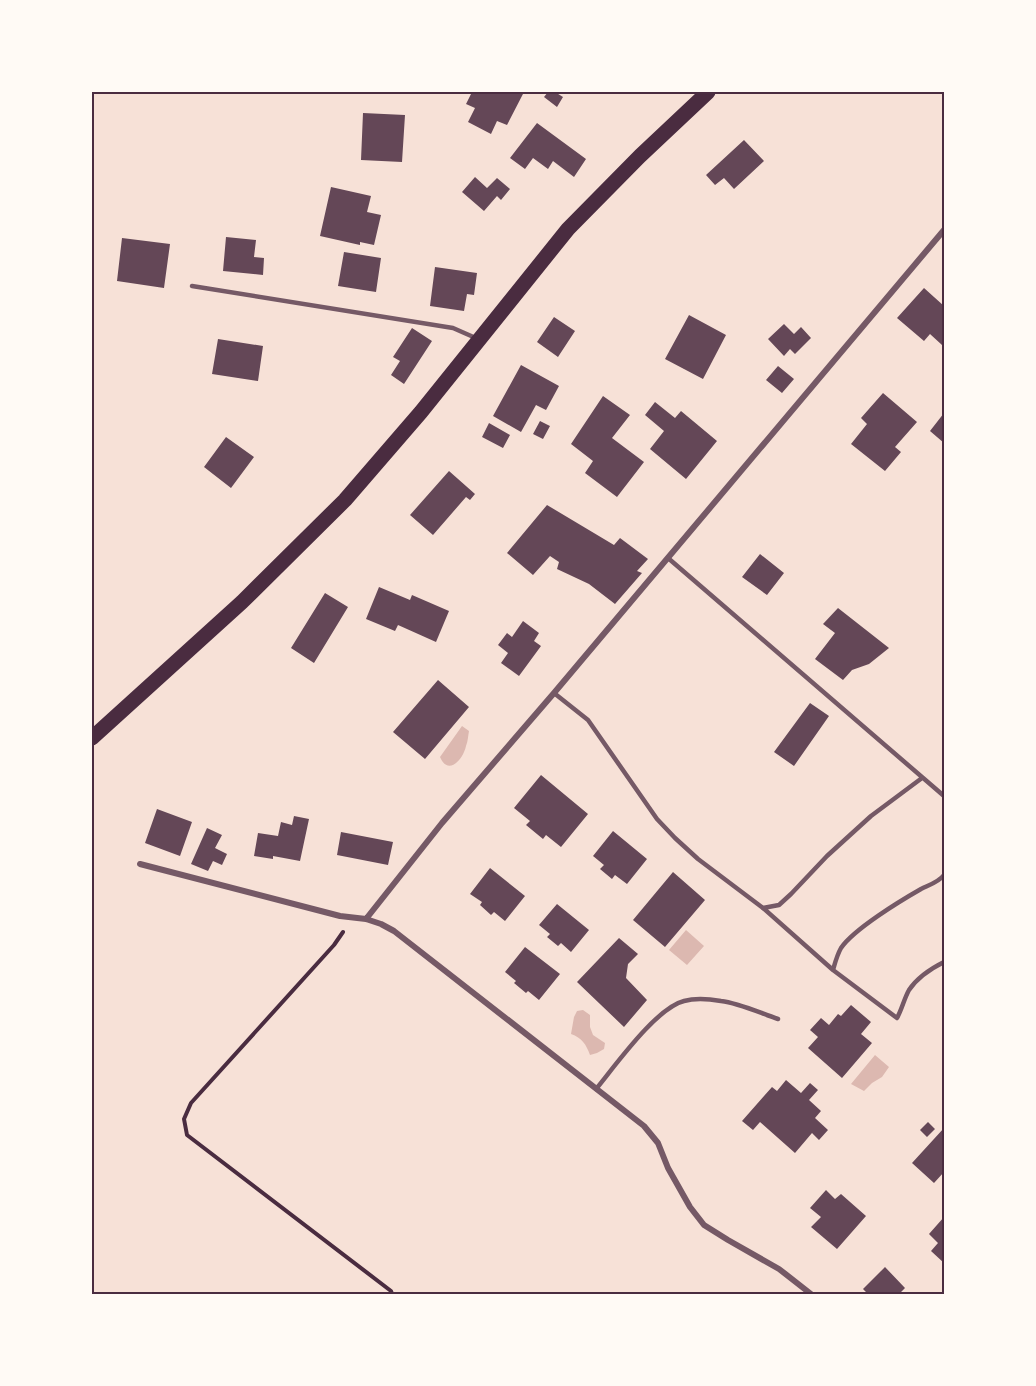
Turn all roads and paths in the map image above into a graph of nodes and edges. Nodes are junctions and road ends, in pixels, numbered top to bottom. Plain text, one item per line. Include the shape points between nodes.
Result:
1 (708, 92) edge
2 (945, 230) edge
3 (192, 286) dead end
4 (480, 339) junction
5 (668, 558) junction
6 (554, 693) junction
7 (92, 738) edge
8 (922, 778) junction
9 (945, 796) edge
10 (140, 864) dead end
11 (945, 875) edge
12 (763, 908) junction
13 (352, 919) junction
14 (366, 919) junction
15 (945, 962) edge
16 (833, 970) junction
17 (778, 1019) dead end
18 (596, 1089) junction
19 (392, 1294) edge
20 (811, 1294) edge

1 - 4 main road via 568,229
2 - 5 street
3 - 4 lane via 453,328
4 - 7 main road via 345,500 242,602
5 - 6 street
5 - 8 lane
6 - 12 lane via 588,720 657,819 675,838
6 - 14 street
8 - 9 lane
8 - 12 lane via 872,816 779,905
10 - 13 street
11 - 16 lane via 861,929 843,945
12 - 16 lane
13 - 14 street
13 - 19 path via 334,945 191,1103 184,1119 187,1135
14 - 18 street via 394,932
15 - 16 lane via 924,975 909,991 897,1018
17 - 18 lane via 724,1001 684,1001 669,1007 637,1038
18 - 20 street via 644,1126 658,1143 668,1168 704,1225 779,1269

